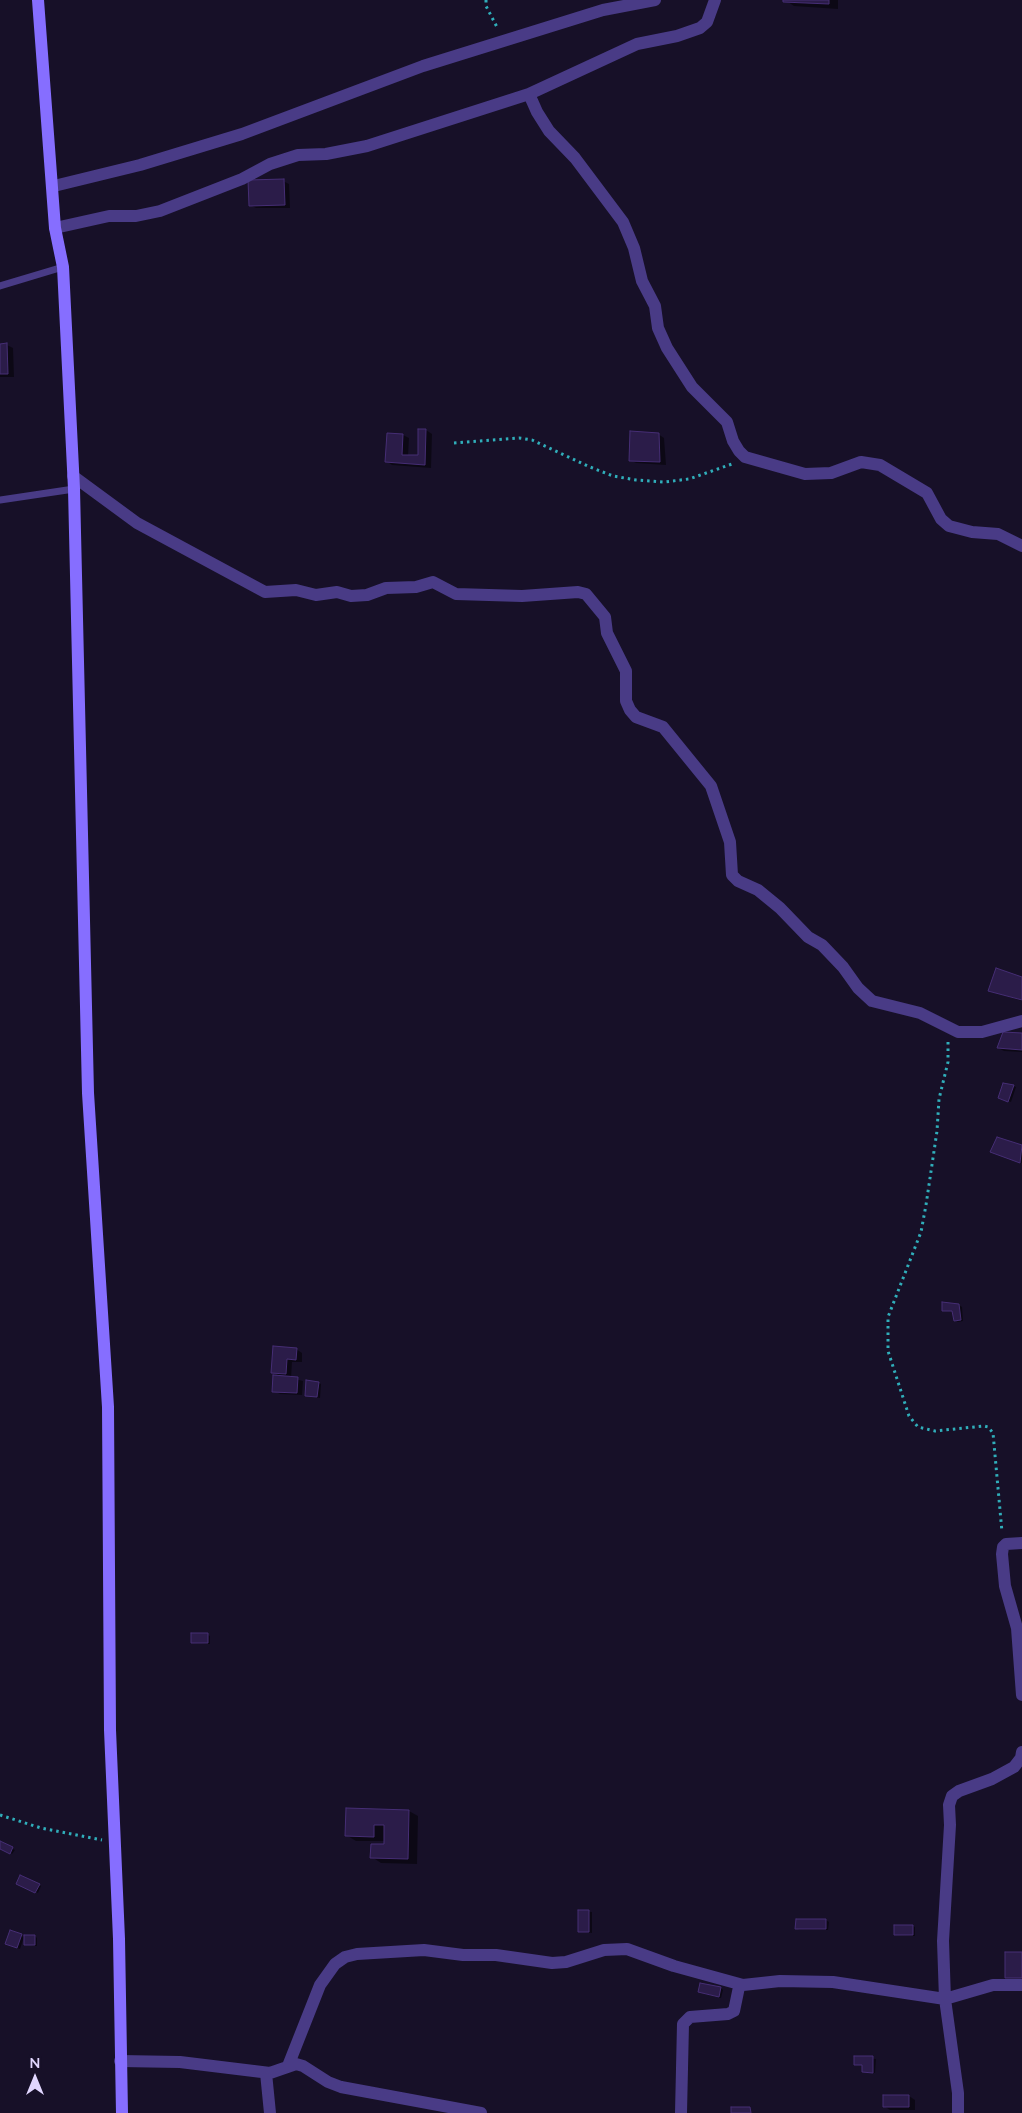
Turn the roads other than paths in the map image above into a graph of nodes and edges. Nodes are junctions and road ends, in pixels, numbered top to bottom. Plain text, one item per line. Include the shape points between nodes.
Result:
1 (38, 0) edge
2 (655, 0) edge
3 (716, 0) edge
4 (529, 94) junction
5 (54, 186) junction
6 (56, 228) junction
7 (62, 267) junction
8 (0, 286) edge
9 (73, 482) junction
10 (0, 500) edge
11 (1022, 546) edge
12 (1022, 1021) edge
13 (1022, 1543) edge
14 (1022, 1695) edge
15 (1022, 1752) edge
16 (743, 1984) junction
17 (1022, 1986) edge
18 (946, 1999) junction
19 (120, 2061) junction
20 (288, 2066) junction
21 (266, 2073) junction
22 (122, 2113) edge
23 (270, 2113) edge
24 (481, 2113) edge
25 (681, 2113) edge
26 (958, 2113) edge

1 - 5 main road
2 - 5 street via 603,10 499,42 423,66 242,134 140,165
3 - 4 street via 700,28 637,44
4 - 6 street via 367,146 326,154 298,155 160,210 136,216 109,216
4 - 11 street via 549,131 575,158 623,222 634,248 642,281 655,306 658,328 667,348 692,388 727,422 735,446 746,457 814,475 831,473 861,462 880,466 927,493 948,526 998,534
5 - 6 main road
6 - 7 main road
7 - 8 lane
7 - 9 main road
9 - 10 lane
9 - 12 street via 137,523 265,592 296,590 316,595 337,592 351,596 432,582 456,594 586,594 605,617 607,633 626,671 626,701 630,710 636,717 662,727 711,786 730,842 732,875 738,882 758,890 808,938 822,945 872,1001 915,1011 958,1032 982,1032
9 - 19 main road via 88,1093 108,1407 110,1730 119,1939
13 - 14 street via 1003,1547 1005,1586 1017,1628
15 - 18 street via 1014,1768 959,1791 948,1805 950,1825 943,1941
16 - 18 street via 833,1982
16 - 20 street via 674,1966 627,1949 604,1950 552,1963 424,1950 357,1954 335,1964 320,1985
16 - 25 street via 737,1992 734,2011 690,2017 683,2024
17 - 18 street via 992,1985
18 - 26 street
19 - 21 street via 180,2062
19 - 22 main road
20 - 21 street
20 - 24 street via 303,2066 341,2087
21 - 23 street

